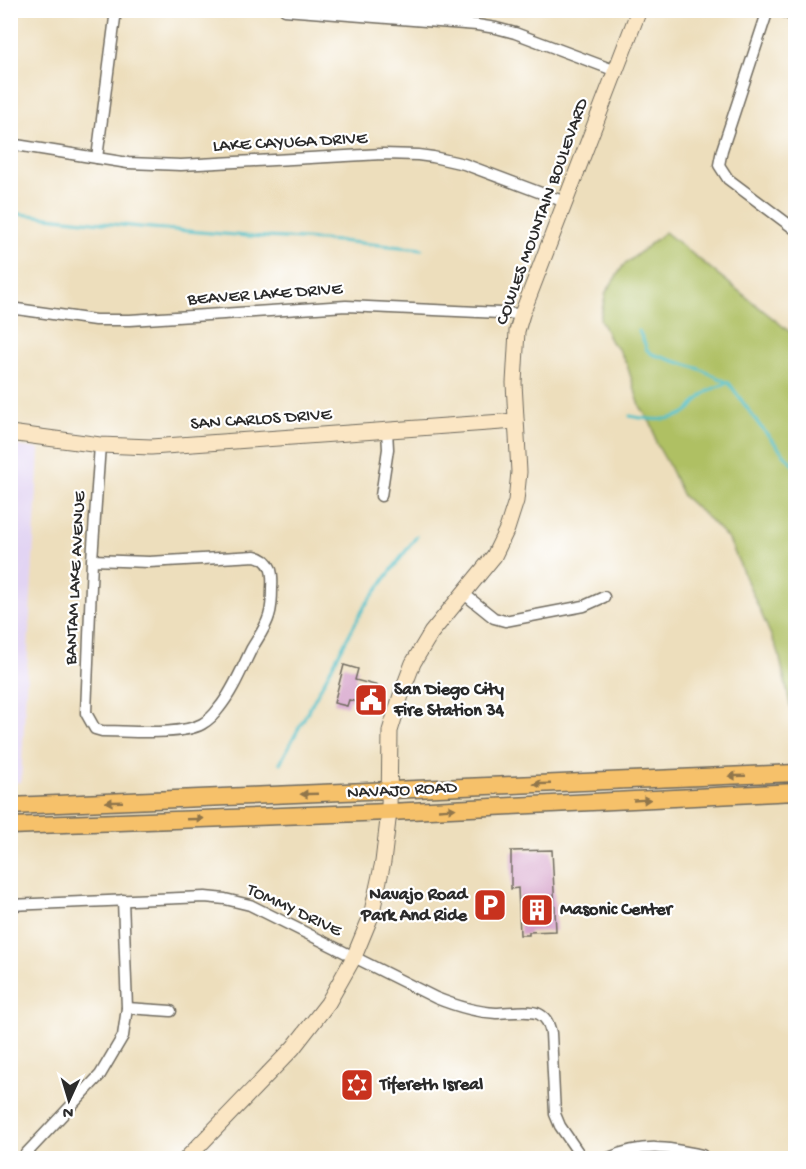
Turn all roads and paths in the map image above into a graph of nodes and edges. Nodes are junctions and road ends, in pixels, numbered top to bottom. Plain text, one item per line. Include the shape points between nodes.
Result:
1 (116, 10) edge
2 (285, 10) edge
3 (639, 10) edge
4 (768, 10) edge
5 (785, 10) edge
6 (795, 15) edge
7 (616, 71) junction
8 (10, 144) edge
9 (98, 158) junction
10 (565, 202) junction
11 (795, 230) edge
12 (10, 308) edge
13 (522, 314) junction
14 (516, 421) junction
15 (387, 430) junction
16 (10, 433) edge
17 (100, 445) junction
18 (381, 496) dead end
19 (92, 560) junction
20 (463, 592) junction
21 (604, 597) dead end
22 (795, 773) edge
23 (388, 791) junction
24 (795, 792) edge
25 (10, 806) edge
26 (389, 812) junction
27 (10, 826) edge
28 (123, 900) junction
29 (10, 905) edge
30 (354, 957) junction
31 (127, 1008) junction
32 (171, 1011) dead end
33 (702, 1155) dead end
34 (22, 1158) edge
35 (187, 1158) edge
36 (582, 1158) edge
37 (609, 1158) edge

1 - 9 street
2 - 7 street via 496,28
3 - 7 street, COWLES MOUNTAIN BOULEVARD
4 - 11 street via 719,165 728,178
5 - 6 street
7 - 10 street, COWLES MOUNTAIN BOULEVARD
8 - 9 street, LAKE CAYUGA DRIVE
9 - 10 street, LAKE CAYUGA DRIVE via 181,165 418,155 464,164
10 - 13 street, COWLES MOUNTAIN BOULEVARD
12 - 13 street, BEAVER LAKE DRIVE via 95,320 346,306
13 - 14 street, COWLES MOUNTAIN BOULEVARD via 513,382
14 - 15 street, SAN CARLOS DRIVE
14 - 20 street, COWLES MOUNTAIN BOULEVARD via 519,472 512,515 494,556
15 - 17 street, SAN CARLOS DRIVE via 151,447
15 - 18 street
16 - 17 street, SAN CARLOS DRIVE
17 - 19 street, BANTAM LAKE AVENUE
19 - 19 street, BANTAM LAKE AVENUE via 87,713 95,729 178,731 209,718 225,700 269,617 271,567 255,556 149,562
20 - 21 street via 494,618 505,621 584,606
20 - 23 street, COWLES MOUNTAIN BOULEVARD via 431,633 407,677 390,731
22 -> 23 main road, NAVAJO ROAD
23 -> 25 main road, NAVAJO ROAD
23 - 26 street, COWLES MOUNTAIN BOULEVARD
26 -> 24 main road, NAVAJO ROAD
27 -> 26 main road, NAVAJO ROAD
26 - 30 street, COWLES MOUNTAIN BOULEVARD via 373,909
28 - 29 street, TOMMY DRIVE
28 - 30 street, TOMMY DRIVE via 205,897 237,901
28 - 31 street
30 - 35 street, COWLES MOUNTAIN BOULEVARD via 328,1003 293,1048
30 - 36 street, TOMMY DRIVE via 458,1007 478,1012 536,1012 546,1020 550,1026 555,1114
31 - 32 street
31 - 34 street via 123,1036 100,1076
33 - 37 street via 650,1148

